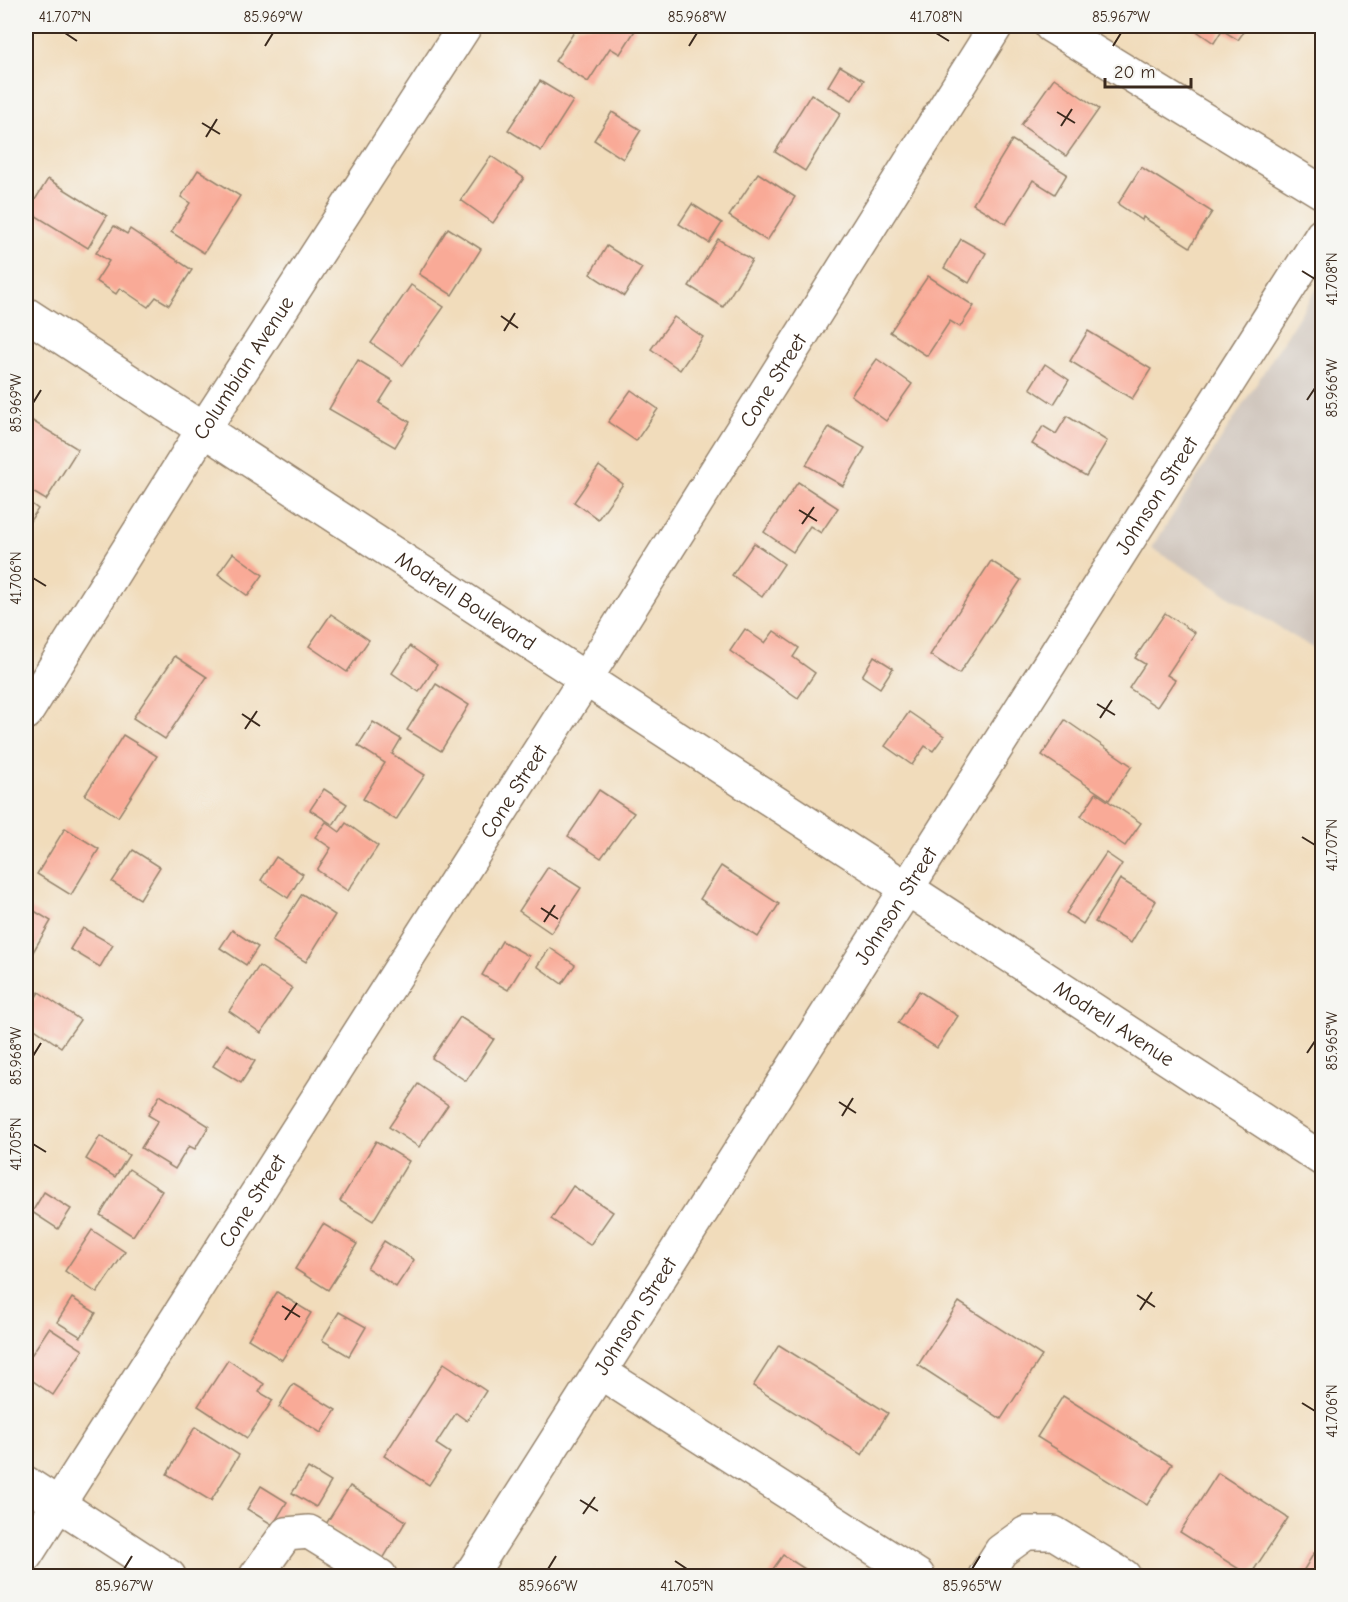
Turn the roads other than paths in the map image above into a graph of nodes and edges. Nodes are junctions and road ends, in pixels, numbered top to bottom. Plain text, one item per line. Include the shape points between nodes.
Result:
1 (465, 26) edge
2 (996, 26) edge
3 (1051, 26) edge
4 (1323, 192) edge
5 (1323, 235) edge
6 (26, 314) edge
7 (203, 430) junction
8 (586, 678) junction
9 (26, 713) edge
10 (906, 889) junction
11 (1323, 1159) edge
12 (600, 1372) junction
13 (26, 1483) edge
14 (58, 1504) junction
15 (26, 1555) edge
16 (169, 1576) edge
17 (256, 1576) edge
18 (380, 1576) edge
19 (470, 1576) edge
20 (918, 1576) edge
21 (985, 1576) edge
22 (1124, 1576) edge

1 - 7 street, Columbian Avenue
2 - 8 street, Cone Street
3 - 4 street
5 - 10 street, Johnson Street
6 - 7 street, Modrell Boulevard
7 - 8 street, Modrell Boulevard
7 - 9 street, Columbian Avenue
8 - 10 street, Modrell Boulevard
8 - 14 street, Cone Street
10 - 11 street, Modrell Avenue
10 - 12 street, Johnson Street
12 - 19 street, Johnson Street
12 - 20 street
13 - 14 street
14 - 15 street, Cone Street
14 - 16 street
17 - 18 street via 286,1534 309,1532
21 - 22 street via 1002,1551 1026,1533 1054,1533

